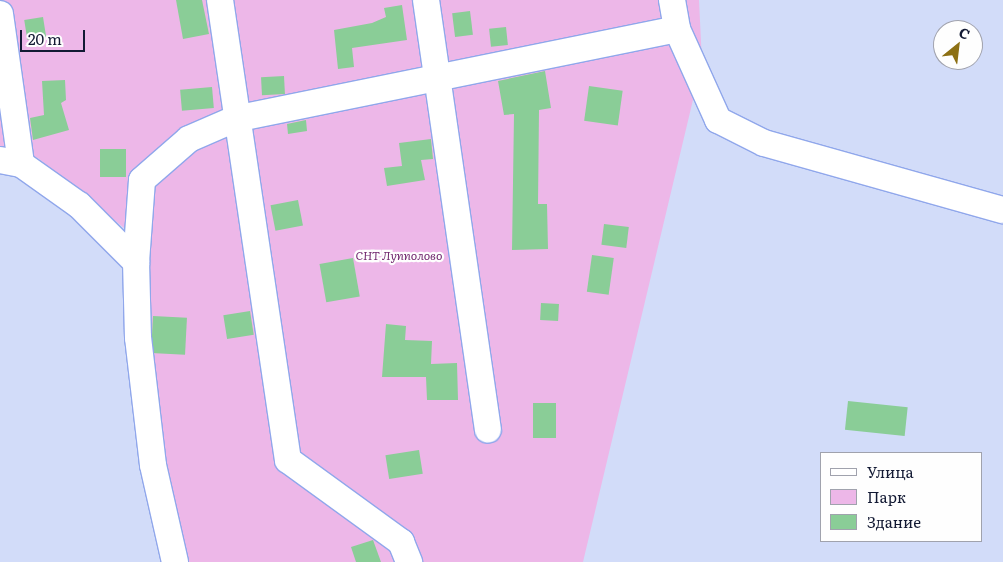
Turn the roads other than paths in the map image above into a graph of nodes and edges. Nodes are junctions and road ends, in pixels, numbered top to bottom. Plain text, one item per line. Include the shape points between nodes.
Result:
1 (220, 0) edge
2 (426, 0) edge
3 (672, 0) edge
4 (0, 14) edge
5 (677, 29) junction
6 (436, 78) junction
7 (235, 119) junction
8 (10, 162) edge
9 (1003, 210) edge
10 (136, 262) junction
11 (488, 430) dead end
12 (175, 562) edge
13 (409, 562) edge

1 - 7 street
2 - 6 street
3 - 5 street
4 - 8 street
5 - 6 street
5 - 9 street via 718,120 764,143
6 - 7 street
6 - 11 street
7 - 10 street via 189,139 142,180
7 - 13 street via 288,460 401,542
8 - 10 street via 80,205
10 - 12 street via 138,338 153,465

